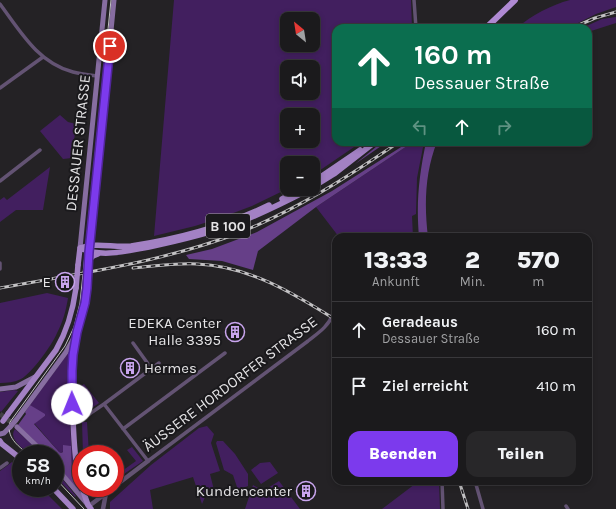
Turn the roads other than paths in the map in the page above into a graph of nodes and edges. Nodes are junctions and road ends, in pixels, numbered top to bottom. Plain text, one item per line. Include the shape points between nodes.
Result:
1 (105, 0) edge
2 (114, 0) edge
3 (414, 0) edge
4 (509, 0) edge
5 (515, 0) edge
6 (0, 4) edge
7 (416, 24) edge
8 (484, 24) edge
9 (490, 24) edge
10 (43, 57) junction
11 (97, 76) junction
12 (0, 88) edge
13 (364, 146) edge
14 (370, 146) edge
15 (40, 150) dead end
16 (320, 177) edge
17 (0, 181) edge
18 (320, 183) edge
19 (286, 196) edge
20 (296, 196) edge
21 (90, 245) junction
22 (80, 248) junction
23 (89, 252) junction
24 (99, 254) junction
25 (88, 262) junction
26 (0, 263) edge
27 (0, 269) edge
28 (332, 316) edge
29 (77, 332) junction
30 (133, 343) dead end
31 (225, 353) dead end
32 (159, 363) dead end
33 (151, 368) junction
34 (36, 376) junction
35 (0, 389) edge
36 (104, 404) junction
37 (73, 420) junction
38 (1, 423) edge
39 (17, 427) tunnel mouth
40 (123, 429) junction
41 (0, 434) edge
42 (1, 443) edge
43 (36, 445) edge
44 (75, 445) edge
45 (12, 452) edge
46 (148, 461) junction
47 (7, 463) dead end
48 (0, 468) edge
49 (64, 477) edge
50 (124, 479) edge
51 (442, 485) edge
52 (476, 485) edge
53 (62, 497) edge
54 (85, 497) edge
55 (101, 497) edge
56 (105, 497) edge
57 (89, 507) edge
58 (73, 509) edge
59 (103, 509) edge
60 (444, 509) edge
61 (482, 509) edge

1 - 11 main road, DESSAUER STRASSE
2 - 21 main road, DESSAUER STRASSE
3 - 7 street
4 - 8 highway
5 - 9 highway
6 - 10 street via 23,36
10 - 11 street via 68,71
10 - 12 street
11 - 22 main road, DESSAUER STRASSE
13 - 16 main road
14 - 18 main road
15 - 17 street
19 - 21 main road, B 100 via 248,214 188,234 122,247
20 - 24 main road, B 100 via 268,210 206,233 141,248
21 - 22 main road, B 100
21 - 23 main road, DESSAUER STRASSE
22 - 23 main road
22 - 34 main road, DESSAUER STRASSE, bridge via 76,288 66,331 56,350
23 - 24 main road, B 100
23 - 25 main road, DESSAUER STRASSE
24 - 25 main road
25 - 29 main road, DESSAUER STRASSE, bridge via 85,303
26 - 27 street
28 - 46 street, ÄUSSERE HORDORFER STRASSE via 325,328
29 - 37 main road, DESSAUER STRASSE via 72,371
29 - 41 main road, bridge via 66,352 16,420
30 - 33 street
31 - 40 street
32 - 33 street
33 - 36 street
34 - 35 main road via 16,387
34 - 38 main road, DESSAUER STRASSE, bridge
36 - 37 street via 82,419
36 - 40 street
37 - 44 main road, DESSAUER STRASSE
39 - 43 main road
40 - 46 street
42 - 45 main road
46 - 50 street, ÄUSSERE HORDORFER STRASSE
47 - 48 street
49 - 57 main road
51 - 60 street
52 - 61 street
53 - 58 main road
54 - 57 main road, DESSAUER STRASSE
55 - 57 street, ÄUSSERE HORDORFER STRASSE
56 - 59 street

